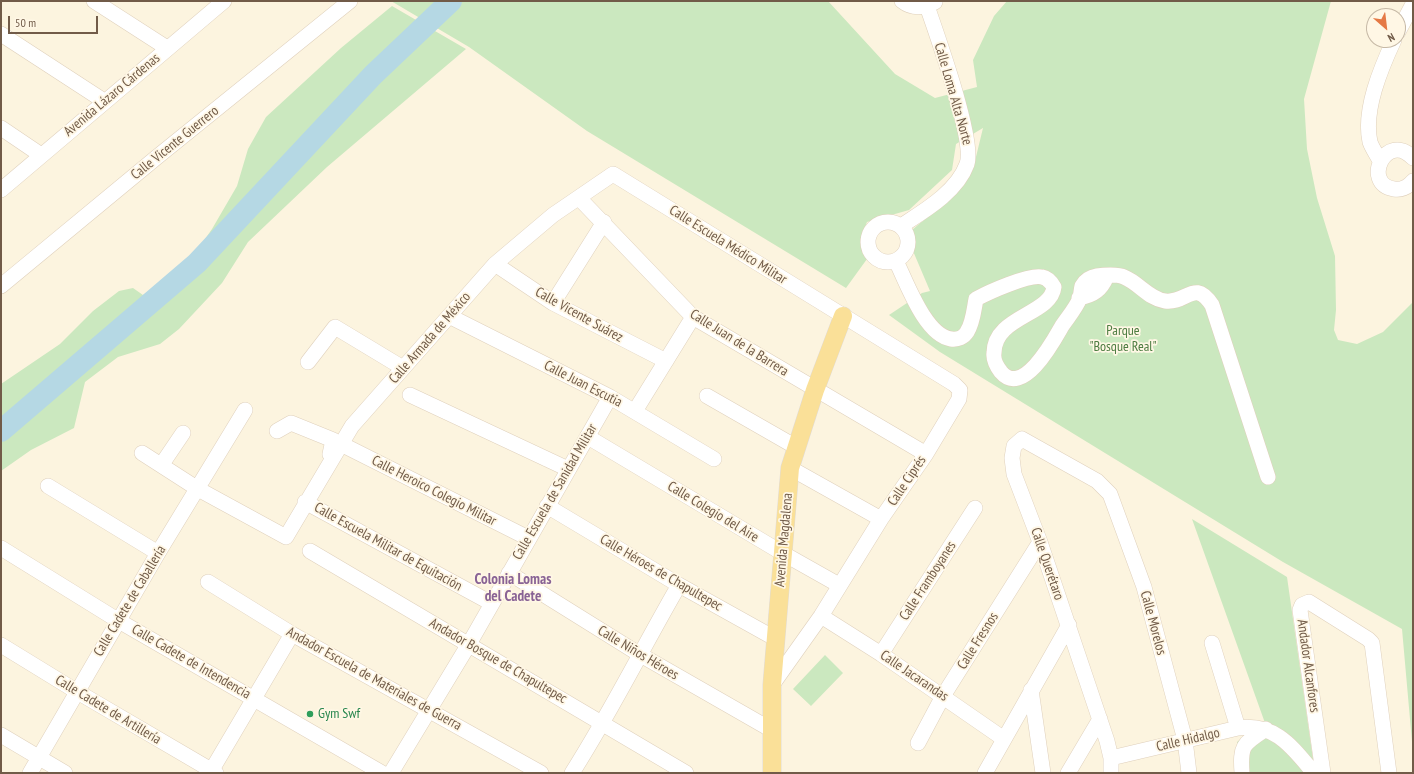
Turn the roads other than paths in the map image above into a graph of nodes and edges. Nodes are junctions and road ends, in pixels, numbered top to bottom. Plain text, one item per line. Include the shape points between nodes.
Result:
1 (94, 1) edge
2 (224, 1) edge
3 (350, 1) edge
4 (902, 1) edge
5 (932, 4) edge
6 (1413, 4) edge
7 (1406, 17) edge
8 (1, 34) edge
9 (167, 48) junction
10 (1390, 48) edge
11 (104, 101) junction
12 (1, 128) edge
13 (41, 155) junction
14 (1413, 158) edge
15 (1380, 161) junction
16 (613, 174) joint
17 (1413, 181) edge
18 (1, 190) edge
19 (579, 198) junction
20 (604, 222) junction
21 (901, 226) junction
22 (896, 261) junction
23 (495, 264) junction
24 (1, 286) edge
25 (553, 303) junction
26 (446, 312) junction
27 (843, 316) junction
28 (693, 317) junction
29 (666, 361) junction
30 (308, 362) dead end
31 (403, 368) junction
32 (815, 390) junction
33 (410, 395) dead end
34 (707, 396) dead end
35 (610, 397) junction
36 (245, 410) dead end
37 (635, 411) junction
38 (277, 431) dead end
39 (183, 433) dead end
40 (588, 437) junction
41 (796, 447) junction
42 (337, 450) junction
43 (142, 453) dead end
44 (926, 454) junction
45 (714, 459) dead end
46 (162, 464) junction
47 (790, 468) junction
48 (568, 469) junction
49 (1268, 477) dead end
50 (1097, 481) joint
51 (48, 486) dead end
52 (198, 489) junction
53 (306, 502) junction
54 (547, 506) junction
55 (975, 508) dead end
56 (881, 519) junction
57 (528, 538) junction
58 (1040, 542) junction
59 (1, 548) edge
60 (310, 551) dead end
61 (158, 553) junction
62 (784, 554) junction
63 (509, 573) junction
64 (208, 582) dead end
65 (679, 585) junction
66 (840, 585) junction
67 (491, 603) junction
68 (821, 616) junction
69 (118, 621) junction
70 (1068, 625) junction
71 (292, 634) junction
72 (776, 639) junction
73 (1212, 643) dead end
74 (468, 644) junction
75 (1, 645) edge
76 (639, 654) junction
77 (881, 654) junction
78 (772, 685) junction
79 (1031, 690) junction
80 (76, 691) junction
81 (943, 696) junction
82 (254, 698) junction
83 (428, 710) junction
84 (1100, 719) junction
85 (603, 723) junction
86 (1238, 728) junction
87 (770, 729) junction
88 (1266, 729) junction
89 (1, 735) edge
90 (1004, 739) junction
91 (1185, 740) junction
92 (918, 743) dead end
93 (39, 758) junction
94 (1111, 766) edge
95 (213, 772) edge
96 (30, 773) edge
97 (65, 773) edge
98 (382, 773) edge
99 (391, 773) edge
100 (541, 773) edge
101 (572, 773) edge
102 (686, 773) edge
103 (772, 773) edge
104 (985, 773) edge
105 (1042, 773) edge
106 (1068, 773) edge
107 (1190, 773) edge
108 (1242, 773) edge
109 (1314, 773) edge
110 (1323, 773) edge
111 (1389, 773) edge

1 - 9 street
2 - 9 street, Avenida Lázaro Cárdenas
3 - 24 street, Calle Vicente Guerrero
4 - 5 street via 910,6
5 - 21 street, Calle Loma Alta Norte via 969,151 962,175 919,214
6 - 7 street
8 - 11 street
9 - 11 street, Avenida Lázaro Cárdenas
10 - 15 street via 1379,74 1369,120 1370,142
11 - 13 street, Avenida Lázaro Cárdenas
12 - 13 street
13 - 18 street, Avenida Lázaro Cárdenas
14 - 15 street via 1396,150 1389,152
15 - 17 street via 1378,174 1389,188 1401,189
16 - 19 street, Calle Armada de México
16 - 27 street, Calle Escuela Médico Militar
19 - 20 street, Calle Juan de la Barrera
19 - 23 street, Calle Armada de México via 553,215
20 - 25 street
20 - 28 street, Calle Juan de la Barrera
21 - 22 street via 909,245 902,257
21 - 22 street via 896,222 883,222 872,229 868,241 871,253 876,258 882,261
22 - 49 street via 925,319 945,338 955,340 967,333 976,299 1034,276 1044,277 1050,281 1054,287 1050,300 1008,325 996,342 993,353 997,365 1002,374 1010,378 1020,377 1041,362 1080,298 1097,292 1107,276 1123,276 1160,300 1169,301 1200,292 1212,305
23 - 25 street, Calle Vicente Suárez
23 - 26 street, Calle Armada de México
25 - 29 street, Calle Vicente Suárez
26 - 31 street, Calle Armada de México via 434,333
26 - 35 street, Calle Juan Escutia
27 - 32 main road, Avenida Magdalena
27 - 44 street, Calle Ciprés via 960,390 959,399
28 - 29 street
28 - 32 street, Calle Juan de la Barrera
29 - 37 street
30 - 31 street via 335,327
31 - 42 street, Calle Armada de México via 352,426
32 - 41 main road, Avenida Magdalena
32 - 44 street, Calle Juan de la Barrera
33 - 48 street
34 - 41 street
35 - 37 street, Calle Juan Escutia
35 - 40 street, Calle Escuela de Sanidad Militar
36 - 52 street, Calle Cadete de Caballería
37 - 45 street, Calle Juan Escutia
38 - 42 street via 291,423 333,440 330,454
39 - 46 street
40 - 48 street, Calle Escuela de Sanidad Militar
40 - 62 street, Calle Colegio del Aire
41 - 47 main road, Avenida Magdalena
42 - 53 street, Calle Armada de México
42 - 57 street, Calle Heroico Colegio Militar
43 - 46 street
44 - 56 street, Calle Ciprés
46 - 52 street
47 - 56 street
47 - 62 main road, Avenida Magdalena
48 - 54 street, Calle Escuela de Sanidad Militar
50 - 58 street, Calle Querétaro via 1022,439 1014,446 1014,474
50 - 91 street, Calle Morelos via 1110,494 1144,587
51 - 61 street
52 - 53 street, Calle Armada de México via 286,537
52 - 61 street, Calle Cadete de Caballería
53 - 67 street, Calle Escuela Militar de Equitación
54 - 57 street, Calle Escuela de Sanidad Militar
54 - 65 street, Calle Héroes de Chapultepec
55 - 77 street, Calle Framboyanes
56 - 66 street, Calle Ciprés
57 - 63 street, Calle Escuela de Sanidad Militar
58 - 70 street, Calle Querétaro
58 - 81 street, Calle Fresnos
59 - 69 street, Calle Cadete de Intendencia
60 - 74 street, Andador Bosque de Chapultepec
61 - 69 street, Calle Cadete de Caballería
62 - 66 street, Calle Colegio del Aire
62 - 72 main road, Avenida Magdalena
63 - 67 street, Calle Escuela de Sanidad Militar
63 - 76 street, Calle Niños Héroes
64 - 71 street, Andador Escuela de Materiales de Guerra
65 - 72 street, Calle Héroes de Chapultepec
65 - 76 street
66 - 68 street, Calle Ciprés
67 - 74 street, Calle Escuela de Sanidad Militar
68 - 77 street, Calle Jacarandas
68 - 78 street, Calle Ciprés
69 - 80 street, Calle Cadete de Caballería
69 - 82 street, Calle Cadete de Intendencia
70 - 79 street
70 - 84 street, Calle Querétaro
71 - 82 street
71 - 83 street, Andador Escuela de Materiales de Guerra
72 - 78 main road, Avenida Magdalena
73 - 86 street
74 - 83 street, Calle Escuela de Sanidad Militar
74 - 85 street, Andador Bosque de Chapultepec
75 - 80 street, Calle Cadete de Artillería
76 - 85 street
76 - 87 street, Calle Niños Héroes
77 - 81 street, Calle Jacarandas
78 - 87 main road, Avenida Magdalena
79 - 90 street
79 - 105 street
80 - 93 street, Calle Cadete de Caballería
80 - 95 street, Calle Cadete de Artillería
81 - 90 street, Calle Jacarandas
81 - 92 street, Calle Fresnos
82 - 95 street
82 - 98 street, Calle Cadete de Intendencia
83 - 99 street, Calle Escuela de Sanidad Militar
83 - 100 street, Andador Escuela de Materiales de Guerra
84 - 94 street, Calle Querétaro
84 - 106 street
85 - 101 street
85 - 102 street, Andador Bosque de Chapultepec
86 - 88 street, Calle Hidalgo
86 - 91 street, Calle Hidalgo
87 - 103 main road, Avenida Magdalena
88 - 108 street via 1244,744 1241,753
88 - 109 street via 1287,742
89 - 93 street
90 - 104 street
91 - 94 street, Calle Hidalgo
91 - 107 street, Calle Morelos
93 - 96 street, Calle Cadete de Caballería
93 - 97 street
110 - 111 street, Andador Alcanfores via 1300,610 1302,605 1309,602 1372,644

